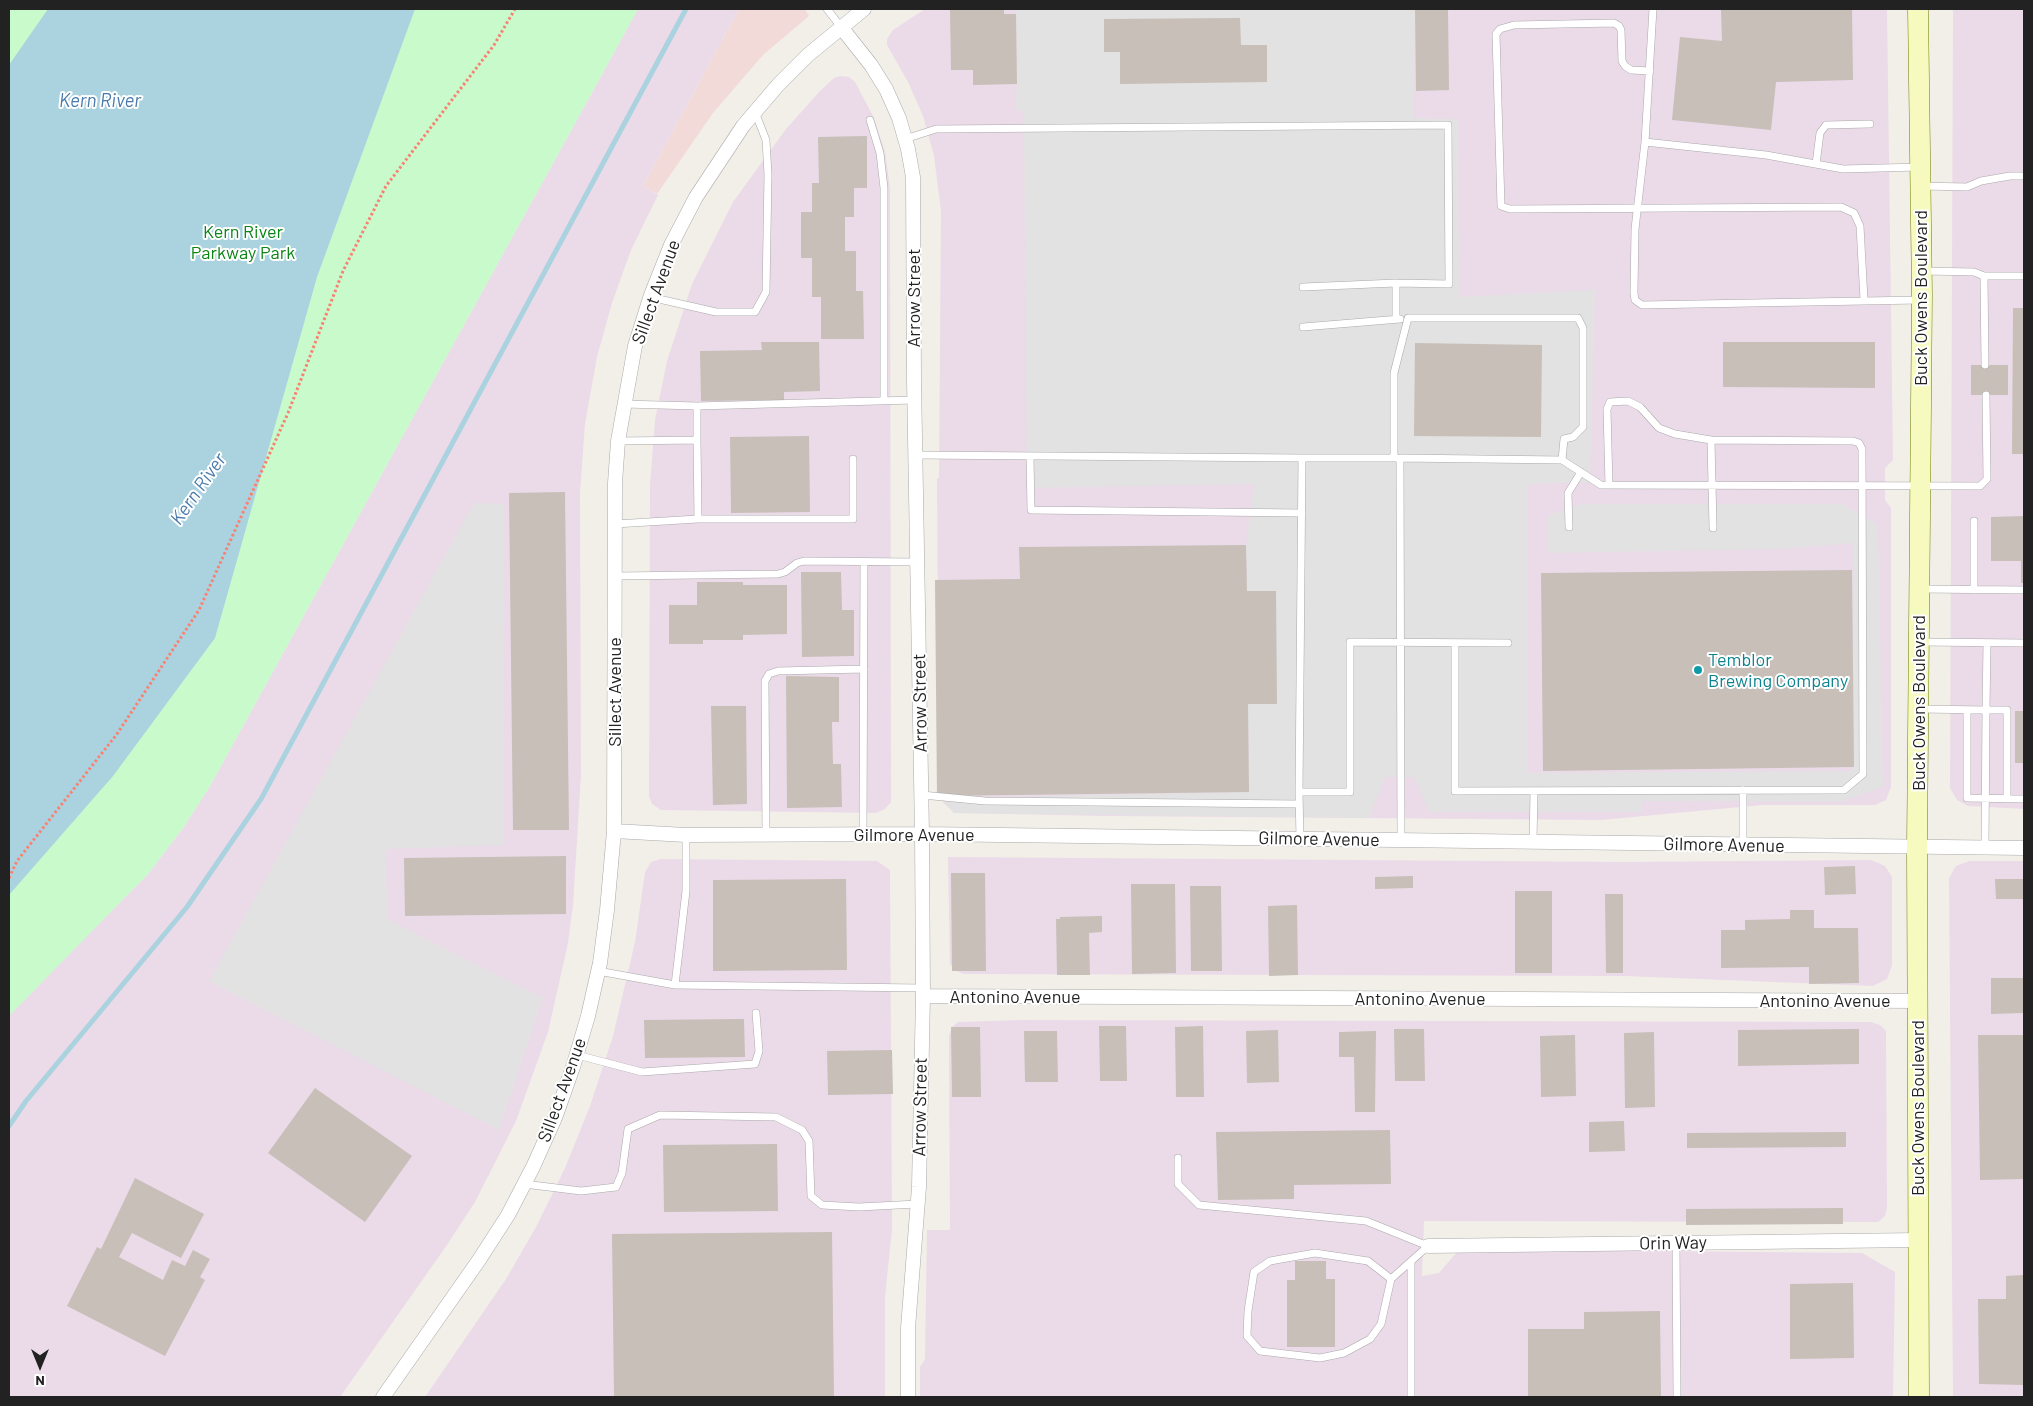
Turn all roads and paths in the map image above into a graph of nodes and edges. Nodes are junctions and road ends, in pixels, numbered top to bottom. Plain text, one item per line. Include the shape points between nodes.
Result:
1 (515, 9) edge
2 (827, 9) edge
3 (864, 9) edge
4 (1652, 9) edge
5 (1918, 9) edge
6 (841, 27) junction
7 (1650, 71) junction
8 (755, 112) junction
9 (870, 120) dead end
10 (1870, 124) dead end
11 (905, 139) junction
12 (1645, 142) junction
13 (1816, 164) junction
14 (1920, 176) junction
15 (2024, 176) edge
16 (1637, 208) junction
17 (1922, 271) junction
18 (1984, 276) junction
19 (2024, 276) edge
20 (1396, 283) junction
21 (1303, 287) dead end
22 (650, 297) junction
23 (1864, 300) junction
24 (1922, 300) junction
25 (1408, 318) junction
26 (1396, 319) junction
27 (1303, 327) dead end
28 (1985, 365) dead end
29 (1986, 395) dead end
30 (884, 400) junction
31 (914, 400) junction
32 (624, 404) junction
33 (697, 406) junction
34 (697, 440) junction
35 (1711, 440) junction
36 (618, 441) junction
37 (915, 455) junction
38 (1030, 456) junction
39 (1302, 458) junction
40 (1397, 458) junction
41 (853, 459) dead end
42 (1562, 460) junction
43 (1581, 472) junction
44 (1609, 485) junction
45 (1713, 485) junction
46 (1862, 486) junction
47 (1921, 486) junction
48 (1302, 513) junction
49 (698, 519) junction
50 (1974, 521) dead end
51 (615, 524) junction
52 (1569, 527) dead end
53 (1713, 528) dead end
54 (864, 562) junction
55 (917, 562) junction
56 (615, 576) junction
57 (1920, 589) junction
58 (1974, 590) junction
59 (2024, 590) edge
60 (1400, 642) junction
61 (1919, 642) junction
62 (1456, 643) junction
63 (1508, 643) dead end
64 (1987, 643) junction
65 (2024, 643) edge
66 (864, 669) junction
67 (1919, 709) junction
68 (1967, 710) junction
69 (1986, 710) junction
70 (1743, 790) junction
71 (1299, 792) junction
72 (1534, 792) junction
73 (922, 795) junction
74 (1985, 798) junction
75 (2007, 798) junction
76 (2024, 798) edge
77 (1299, 804) junction
78 (614, 831) junction
79 (922, 834) junction
80 (686, 835) junction
81 (766, 835) junction
82 (863, 836) junction
83 (1300, 839) junction
84 (1401, 840) junction
85 (1533, 842) junction
86 (1743, 845) junction
87 (1917, 848) junction
88 (1985, 848) junction
89 (2024, 848) edge
90 (9, 878) edge
91 (598, 971) junction
92 (675, 985) junction
93 (923, 992) junction
94 (1918, 1001) junction
95 (756, 1013) dead end
96 (577, 1054) junction
97 (1178, 1158) dead end
98 (524, 1184) junction
99 (917, 1204) junction
100 (1919, 1240) junction
101 (1676, 1243) junction
102 (1428, 1246) junction
103 (1411, 1262) junction
104 (1391, 1279) junction
105 (383, 1397) edge
106 (908, 1397) edge
107 (1411, 1397) edge
108 (1677, 1397) edge
109 (1919, 1397) edge

1 - 90 path via 494,45 386,186 343,271 288,413 198,610 117,734 16,861
2 - 6 lane
3 - 6 street, Sillect Avenue
4 - 7 lane
5 - 14 main road, Buck Owens Boulevard
6 - 8 street, Sillect Avenue via 808,55
6 - 11 street, Arrow Street via 886,89
7 - 12 lane
7 - 16 lane via 1630,70 1625,66 1621,30 1614,23 1514,25 1500,29 1496,34 1501,206 1510,209
8 - 22 street, Sillect Avenue via 696,197 671,245
8 - 22 lane via 766,140 768,175 766,292 755,312 716,312
9 - 30 lane via 880,153 884,188
10 - 13 lane via 1826,125 1820,133
11 - 20 lane via 936,128 1448,125 1450,284
11 - 31 street, Arrow Street via 914,198
12 - 13 lane via 1766,155
12 - 16 lane
13 - 14 lane
14 - 15 lane via 1967,187 2010,176
14 - 17 main road, Buck Owens Boulevard
16 - 23 lane via 1832,207 1848,210 1858,218 1860,226
16 - 23 lane via 1634,292 1635,300 1642,305
17 - 18 lane via 1974,272
17 - 24 main road, Buck Owens Boulevard
18 - 19 lane
18 - 28 lane
20 - 21 lane
20 - 26 lane
22 - 32 street, Sillect Avenue via 635,346
23 - 24 lane
24 - 47 main road, Buck Owens Boulevard
25 - 26 lane
25 - 40 lane via 1394,373
25 - 42 lane via 1578,318 1583,328 1583,427 1573,437 1564,439
26 - 27 lane
29 - 47 lane via 1987,479 1980,486
30 - 31 lane
30 - 33 lane
31 - 37 street, Arrow Street
32 - 33 lane
32 - 36 street, Sillect Avenue
33 - 34 lane
34 - 36 lane
34 - 49 lane
35 - 44 lane via 1659,428 1640,407 1628,401 1610,402 1607,409
35 - 45 lane
35 - 46 lane via 1853,441 1862,449
36 - 51 street, Sillect Avenue
37 - 38 lane
37 - 55 street, Arrow Street
38 - 39 lane
38 - 48 lane via 1031,510
39 - 40 lane
39 - 48 lane
40 - 42 lane
40 - 60 lane
41 - 49 lane via 853,519
42 - 43 lane
43 - 44 lane via 1601,485
43 - 52 lane via 1568,493
44 - 45 lane
45 - 46 lane
45 - 53 lane
46 - 47 lane
46 - 70 lane via 1863,774 1844,790
47 - 57 main road, Buck Owens Boulevard
48 - 71 lane
49 - 51 lane
50 - 58 lane
51 - 56 street, Sillect Avenue
54 - 55 lane
54 - 56 lane via 804,561 778,574
54 - 66 lane
55 - 73 street, Arrow Street
56 - 78 street, Sillect Avenue
57 - 58 lane
57 - 61 main road, Buck Owens Boulevard
58 - 59 lane
60 - 62 lane
60 - 71 lane via 1350,642 1350,792
60 - 84 lane
61 - 64 lane
61 - 67 main road, Buck Owens Boulevard
62 - 63 lane
62 - 72 lane via 1455,791
64 - 65 lane
64 - 69 lane
66 - 81 lane via 778,671 769,674 765,681
66 - 82 lane
67 - 68 lane
67 - 87 main road, Buck Owens Boulevard
68 - 69 lane
68 - 74 lane via 1967,798
69 - 74 lane
69 - 75 lane via 2007,710
70 - 72 lane
70 - 86 lane
71 - 77 lane
72 - 85 lane
73 - 77 lane via 984,801
73 - 79 street, Arrow Street
74 - 75 lane
74 - 88 lane
75 - 76 lane
77 - 83 lane
78 - 80 street, Gilmore Avenue
78 - 91 street, Sillect Avenue
79 - 82 street, Gilmore Avenue
79 - 83 street, Gilmore Avenue
79 - 93 street, Arrow Street
80 - 81 street, Gilmore Avenue
80 - 92 lane via 686,891
81 - 82 street, Gilmore Avenue
83 - 84 street, Gilmore Avenue
84 - 85 street, Gilmore Avenue
85 - 86 street, Gilmore Avenue
86 - 87 street, Gilmore Avenue
87 - 88 street, Gilmore Avenue
87 - 94 main road, Buck Owens Boulevard
88 - 89 street, Gilmore Avenue
91 - 92 lane
91 - 96 street, Sillect Avenue
92 - 93 lane
93 - 94 street, Antonino Avenue
93 - 99 street, Arrow Street
94 - 100 main road, Buck Owens Boulevard
95 - 96 lane via 759,1051 755,1064 642,1072
96 - 98 street, Sillect Avenue via 555,1118
97 - 102 lane via 1178,1184 1200,1205 1366,1221
98 - 99 lane via 580,1191 616,1187 622,1173 628,1129 660,1115 776,1117 802,1130 809,1141 811,1196 822,1205
98 - 105 street, Sillect Avenue via 479,1260
99 - 106 street, Arrow Street via 908,1328
100 - 101 street, Orin Way
100 - 109 main road, Buck Owens Boulevard
101 - 102 street, Orin Way
101 - 108 lane
102 - 103 lane
103 - 104 lane
103 - 107 lane
104 - 104 lane via 1381,1324 1370,1339 1344,1353 1320,1358 1260,1351 1247,1336 1254,1272 1270,1261 1315,1253 1368,1261

